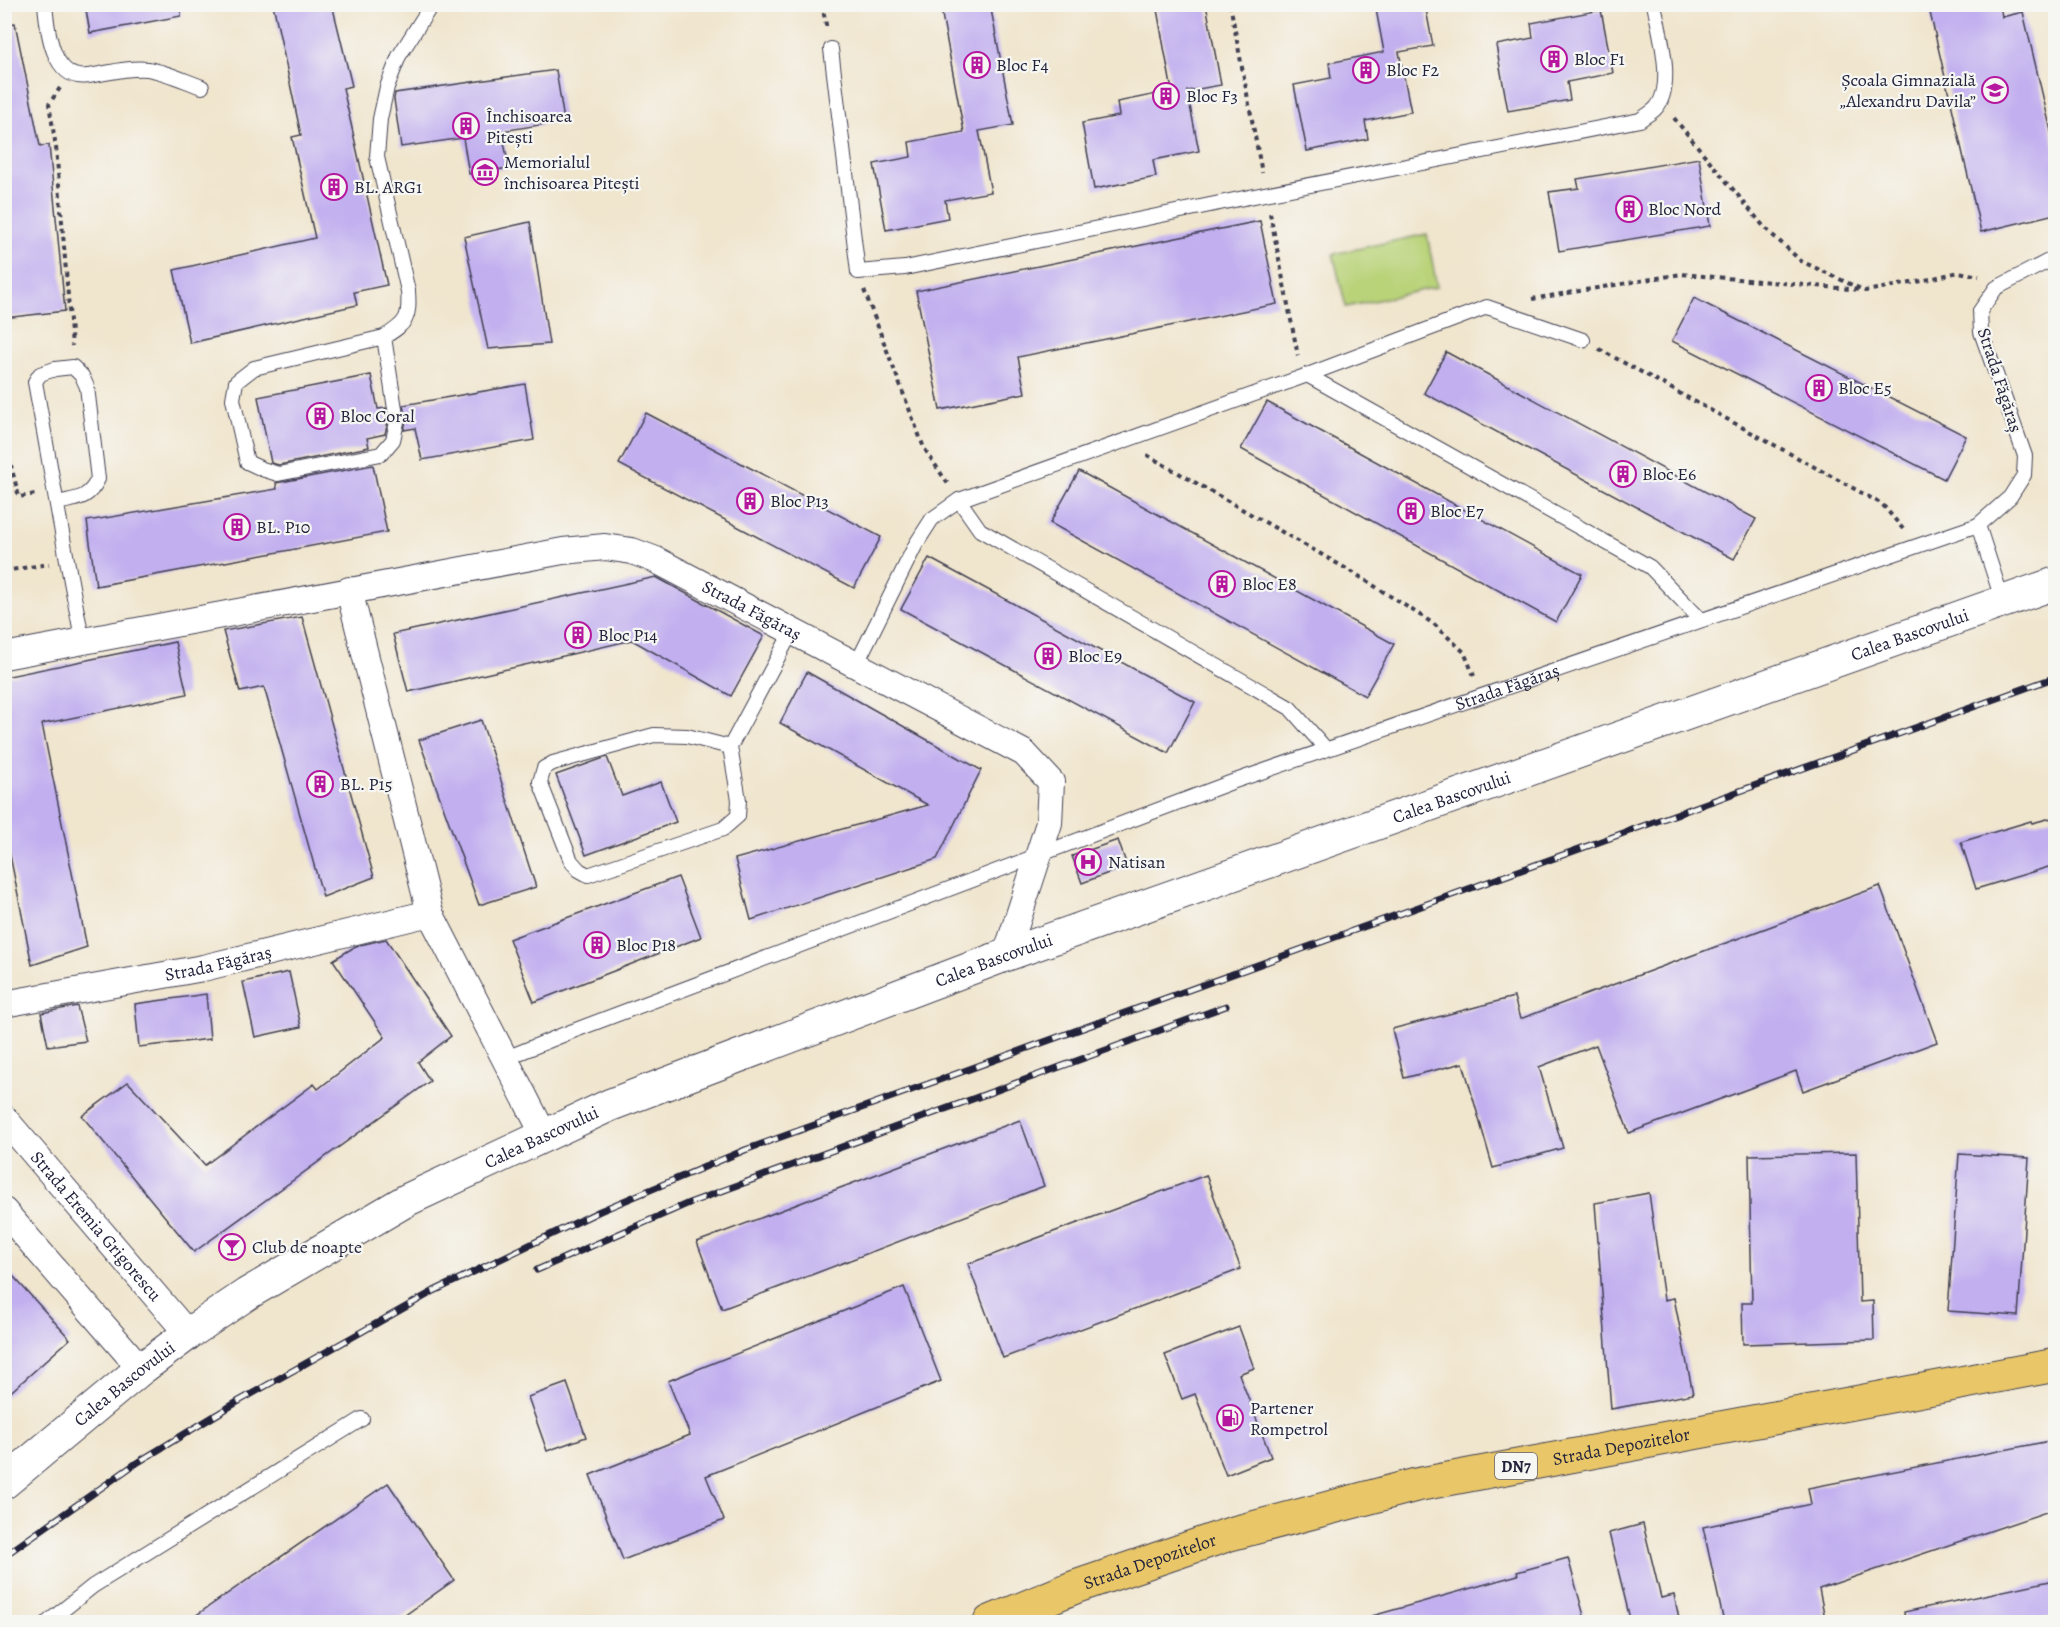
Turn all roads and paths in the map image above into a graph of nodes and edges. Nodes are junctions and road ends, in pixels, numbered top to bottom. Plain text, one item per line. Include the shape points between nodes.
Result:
1 (45, 4) edge
2 (432, 4) edge
3 (1230, 4) edge
4 (1654, 4) edge
5 (831, 49) dead end
6 (71, 73) junction
7 (202, 87) dead end
8 (1660, 101) junction
9 (1266, 194) junction
10 (2055, 257) edge
11 (858, 272) junction
12 (2007, 282) junction
13 (1865, 291) junction
14 (1487, 307) junction
15 (384, 337) junction
16 (1583, 340) joint
17 (73, 367) junction
18 (1305, 376) junction
19 (4, 438) edge
20 (1123, 442) junction
21 (56, 497) junction
22 (959, 500) junction
23 (1978, 525) junction
24 (1917, 546) junction
25 (67, 561) junction
26 (4, 571) edge
27 (2055, 583) edge
28 (349, 590) junction
29 (2003, 602) junction
30 (1701, 620) junction
31 (792, 631) junction
32 (83, 642) junction
33 (4, 656) edge
34 (856, 665) junction
35 (1483, 695) junction
36 (730, 747) junction
37 (1326, 749) junction
38 (1039, 855) junction
39 (430, 913) junction
40 (1006, 955) junction
41 (4, 1004) edge
42 (504, 1059) junction
43 (4, 1118) edge
44 (544, 1135) junction
45 (4, 1211) edge
46 (188, 1334) junction
47 (2055, 1365) edge
48 (141, 1369) junction
49 (363, 1419) dead end
50 (4, 1483) edge
51 (48, 1623) edge
52 (990, 1623) edge

1 - 6 lane via 48,32 58,62
2 - 15 lane via 399,56 380,119 377,156 408,291 409,312 400,328
3 - 9 path
4 - 8 lane via 1665,66
5 - 11 lane
6 - 7 lane via 85,77 115,70 148,69
6 - 17 path via 49,104
8 - 9 lane via 1640,120
8 - 13 path via 1765,228 1802,261
9 - 11 lane via 905,268
9 - 18 path
10 - 12 lane, Strada Făgăraș
11 - 22 path via 924,448
12 - 13 path via 1959,272
12 - 23 lane, Strada Făgăraș via 1996,288 1980,311 1981,332 2025,456 2024,475 2010,497
13 - 14 path via 1681,274
14 - 16 lane
14 - 18 lane
15 - 15 lane via 397,422 393,441 381,454 278,474 247,462 233,399 236,382 254,368
16 - 24 path via 1882,504
17 - 21 lane via 40,374 35,382
17 - 21 lane via 87,387 98,479 86,496
18 - 20 lane
18 - 30 lane via 1650,567
19 - 21 path via 20,497
20 - 22 lane
20 - 35 path via 1354,573 1434,624 1464,652
21 - 25 lane
22 - 34 lane via 932,519 916,544
22 - 37 lane via 980,530 1290,708
23 - 24 lane, Strada Făgăraș
23 - 29 lane
24 - 30 lane, Strada Făgăraș
25 - 26 path
25 - 32 lane
27 - 29 street, Calea Bascovului
28 - 31 street, Strada Făgăraș via 605,547 656,560
28 - 32 street, Strada Făgăraș
28 - 39 street
29 - 40 street, Calea Bascovului
30 - 35 lane, Strada Făgăraș
31 - 34 street, Strada Făgăraș
31 - 36 lane
32 - 33 street, Strada Făgăraș
34 - 38 street, Strada Făgăraș via 1024,753 1051,782 1049,823
35 - 37 lane, Strada Făgăraș
36 - 36 lane via 738,816 723,829 588,875 571,861 540,782 544,768 654,735 687,736
37 - 38 lane, Strada Făgăraș
38 - 40 street, Strada Făgăraș
38 - 42 lane, Strada Făgăraș
39 - 41 street, Strada Făgăraș via 203,968
39 - 42 street
40 - 44 street, Calea Bascovului via 610,1105
42 - 44 street
43 - 46 street, Strada Eremia Grigorescu
44 - 46 street, Calea Bascovului via 407,1200 302,1260
45 - 48 street
46 - 48 street, Calea Bascovului
47 - 52 main road, Strada Depozitelor / DN7 via 1416,1485 1230,1534 1075,1587
48 - 50 street, Calea Bascovului
49 - 51 lane via 93,1587

